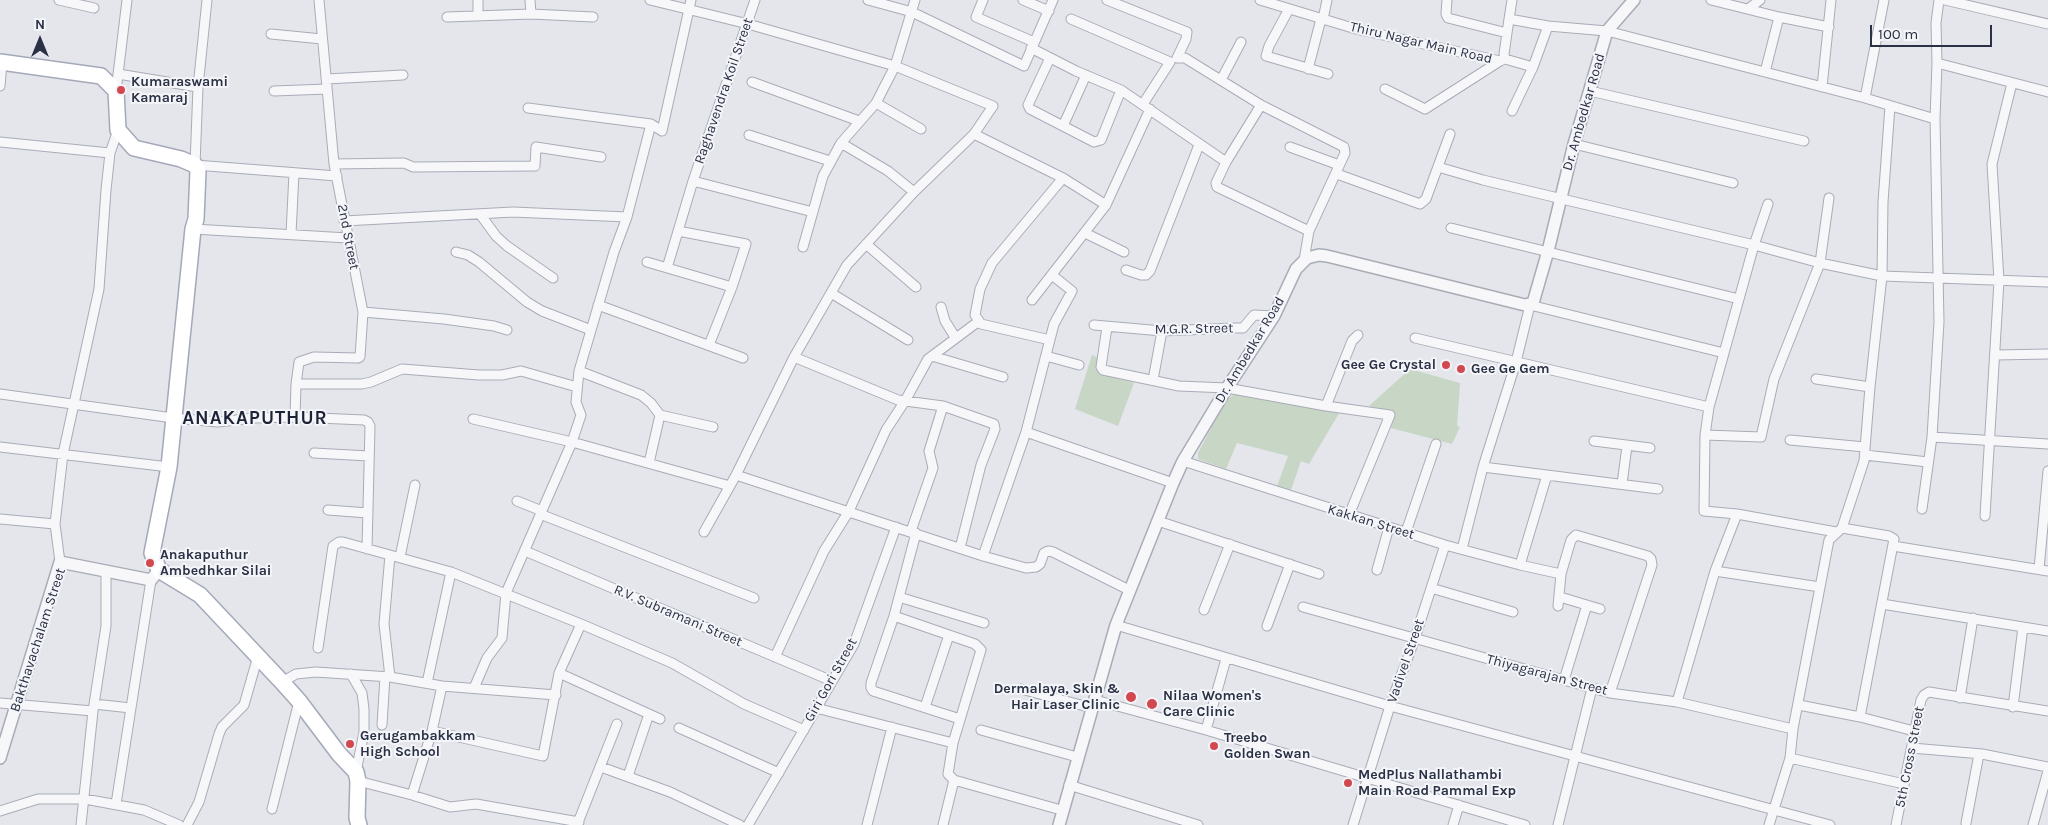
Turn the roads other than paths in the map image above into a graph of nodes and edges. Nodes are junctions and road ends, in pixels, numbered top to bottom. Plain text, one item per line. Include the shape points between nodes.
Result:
1 (58, 0) edge
2 (127, 0) edge
3 (207, 0) edge
4 (319, 0) edge
5 (478, 0) edge
6 (530, 0) edge
7 (650, 0) edge
8 (691, 0) edge
9 (755, 0) edge
10 (868, 0) edge
11 (915, 0) edge
12 (983, 0) edge
13 (1023, 0) edge
14 (1054, 0) edge
15 (1107, 0) edge
16 (1260, 0) edge
17 (1327, 0) edge
18 (1447, 0) edge
19 (1512, 0) edge
20 (1634, 0) edge
21 (1711, 0) edge
22 (1760, 0) edge
23 (1831, 0) edge
24 (1884, 0) edge
25 (1939, 0) edge
26 (1945, 0) edge
27 (94, 8) dead end
28 (1289, 9) junction
29 (1748, 9) junction
30 (689, 10) junction
31 (1048, 11) junction
32 (912, 12) junction
33 (530, 14) junction
34 (478, 15) junction
35 (447, 17) dead end
36 (593, 17) dead end
37 (1779, 17) junction
38 (1071, 19) dead end
39 (1322, 19) junction
40 (1509, 19) junction
41 (748, 24) junction
42 (2048, 24) edge
43 (1548, 26) junction
44 (1829, 27) junction
45 (1607, 31) junction
46 (1507, 33) junction
47 (271, 34) dead end
48 (322, 39) junction
49 (1241, 42) dead end
50 (1033, 45) junction
51 (1050, 58) junction
52 (1503, 60) junction
53 (1, 62) edge
54 (1937, 63) junction
55 (895, 66) junction
56 (1533, 68) junction
57 (1308, 69) junction
58 (1765, 72) junction
59 (118, 74) junction
60 (1328, 74) dead end
61 (403, 75) dead end
62 (1086, 75) junction
63 (326, 79) junction
64 (1221, 80) junction
65 (752, 82) dead end
66 (2012, 83) junction
67 (0, 86) edge
68 (198, 87) junction
69 (1822, 87) junction
70 (327, 89) junction
71 (1385, 89) dead end
72 (1121, 90) junction
73 (116, 91) junction
74 (274, 91) dead end
75 (1590, 91) junction
76 (2048, 92) edge
77 (1865, 98) junction
78 (876, 103) junction
79 (1261, 105) junction
80 (1146, 106) junction
81 (1890, 106) junction
82 (528, 108) dead end
83 (1512, 111) dead end
84 (1935, 119) junction
85 (859, 121) junction
86 (651, 124) junction
87 (1063, 126) junction
88 (921, 129) dead end
89 (118, 130) junction
90 (974, 134) junction
91 (1450, 134) dead end
92 (748, 136) dead end
93 (1804, 141) dead end
94 (0, 142) edge
95 (841, 143) junction
96 (1574, 144) junction
97 (1199, 145) junction
98 (1290, 147) dead end
99 (110, 153) junction
100 (601, 157) dead end
101 (830, 161) junction
102 (1226, 162) junction
103 (334, 164) junction
104 (195, 165) junction
105 (1438, 167) junction
106 (1338, 169) junction
107 (294, 173) junction
108 (337, 176) junction
109 (1063, 178) junction
110 (693, 181) junction
111 (1733, 183) dead end
112 (914, 192) junction
113 (1561, 198) junction
114 (1829, 198) dead end
115 (1768, 204) dead end
116 (1106, 205) junction
117 (813, 212) junction
118 (480, 214) junction
119 (627, 217) junction
120 (344, 220) junction
121 (193, 228) junction
122 (1452, 228) dead end
123 (678, 231) junction
124 (1310, 231) junction
125 (1085, 233) junction
126 (291, 234) junction
127 (348, 238) junction
128 (866, 244) junction
129 (1754, 245) junction
130 (803, 247) dead end
131 (1548, 251) junction
132 (456, 252) dead end
133 (1124, 252) dead end
134 (1304, 260) junction
135 (647, 262) dead end
136 (1820, 263) junction
137 (667, 268) junction
138 (1126, 270) dead end
139 (1052, 274) junction
140 (1882, 276) junction
141 (553, 278) dead end
142 (1938, 278) junction
143 (1999, 281) junction
144 (2048, 282) edge
145 (732, 287) junction
146 (916, 287) dead end
147 (831, 293) junction
148 (1739, 299) junction
149 (1032, 300) dead end
150 (598, 305) junction
151 (1530, 305) junction
152 (941, 307) dead end
153 (363, 312) junction
154 (1274, 316) junction
155 (979, 321) junction
156 (1094, 325) dead end
157 (1107, 327) junction
158 (507, 330) dead end
159 (591, 330) junction
160 (1162, 331) junction
161 (1358, 336) dead end
162 (955, 337) junction
163 (1415, 338) dead end
164 (908, 340) dead end
165 (1050, 340) junction
166 (709, 345) junction
167 (1724, 353) junction
168 (2048, 354) edge
169 (1995, 355) junction
170 (932, 356) junction
171 (1046, 356) junction
172 (794, 357) junction
173 (743, 358) dead end
174 (1516, 362) junction
175 (1079, 365) dead end
176 (579, 371) junction
177 (1003, 377) dead end
178 (1816, 379) dead end
179 (1153, 380) junction
180 (296, 384) junction
181 (577, 387) junction
182 (1870, 387) junction
183 (1228, 388) junction
184 (0, 394) edge
185 (905, 401) junction
186 (73, 404) junction
187 (943, 406) junction
188 (1326, 406) junction
189 (1709, 407) junction
190 (660, 415) junction
191 (295, 417) junction
192 (173, 418) junction
193 (473, 419) dead end
194 (714, 427) dead end
195 (1026, 432) junction
196 (1705, 436) junction
197 (1932, 437) junction
198 (1790, 440) dead end
199 (1990, 440) junction
200 (1594, 441) dead end
201 (572, 442) junction
202 (1436, 444) dead end
203 (2048, 444) edge
204 (1627, 446) junction
205 (0, 447) edge
206 (1650, 448) dead end
207 (1865, 451) junction
208 (314, 453) dead end
209 (63, 454) junction
210 (370, 456) junction
211 (1183, 462) junction
212 (1928, 462) junction
213 (649, 463) junction
214 (169, 467) junction
215 (1483, 467) junction
216 (2048, 471) edge
217 (736, 474) junction
218 (1547, 475) junction
219 (1173, 483) junction
220 (1622, 484) junction
221 (415, 485) dead end
222 (730, 486) junction
223 (1658, 489) dead end
224 (517, 501) dead end
225 (1922, 509) dead end
226 (328, 510) dead end
227 (849, 511) junction
228 (541, 512) junction
229 (368, 513) junction
230 (1737, 514) junction
231 (1349, 515) junction
232 (1985, 516) dead end
233 (0, 519) edge
234 (1158, 520) junction
235 (55, 524) junction
236 (896, 526) junction
237 (1389, 527) junction
238 (1839, 530) junction
239 (704, 532) dead end
240 (913, 532) junction
241 (1406, 532) junction
242 (1230, 544) junction
243 (1445, 545) junction
244 (1893, 546) junction
245 (960, 548) junction
246 (367, 549) junction
247 (1462, 549) junction
248 (525, 551) junction
249 (390, 555) junction
250 (983, 556) junction
251 (400, 557) junction
252 (60, 562) junction
253 (1290, 564) junction
254 (1520, 565) junction
255 (1377, 570) dead end
256 (2043, 570) edge
257 (106, 571) junction
258 (1715, 571) junction
259 (451, 572) junction
260 (1319, 574) dead end
261 (1561, 574) junction
262 (155, 575) junction
263 (1820, 587) junction
264 (1431, 588) junction
265 (1129, 590) junction
266 (506, 593) junction
267 (899, 597) junction
268 (754, 598) dead end
269 (1882, 604) junction
270 (1587, 605) junction
271 (1303, 608) dead end
272 (1204, 610) dead end
273 (1600, 610) dead end
274 (1513, 612) dead end
275 (894, 616) junction
276 (1973, 618) junction
277 (984, 623) dead end
278 (581, 624) junction
279 (1116, 625) junction
280 (1267, 626) dead end
281 (2023, 626) junction
282 (2048, 631) edge
283 (949, 634) junction
284 (1415, 638) junction
285 (318, 648) dead end
286 (258, 656) junction
287 (775, 657) junction
288 (1226, 659) junction
289 (559, 673) junction
290 (351, 674) junction
291 (387, 677) junction
292 (1564, 680) junction
293 (832, 681) junction
294 (282, 682) junction
295 (427, 683) junction
296 (442, 686) junction
297 (474, 688) junction
298 (1021, 688) dead end
299 (1592, 688) junction
300 (1610, 693) junction
301 (556, 695) junction
302 (1960, 698) junction
303 (299, 701) junction
304 (1677, 702) junction
305 (0, 703) edge
306 (1094, 704) junction
307 (16, 705) junction
308 (1799, 705) junction
309 (1390, 706) junction
310 (93, 707) junction
311 (925, 707) junction
312 (2013, 707) junction
313 (131, 708) junction
314 (816, 708) junction
315 (2048, 711) edge
316 (649, 714) junction
317 (1860, 717) junction
318 (660, 719) dead end
319 (960, 719) junction
320 (617, 724) dead end
321 (382, 725) dead end
322 (679, 728) dead end
323 (892, 728) junction
324 (1793, 728) junction
325 (804, 730) junction
326 (981, 730) dead end
327 (1206, 730) junction
328 (432, 731) junction
329 (1914, 731) junction
330 (953, 743) junction
331 (1912, 748) junction
332 (1978, 754) junction
333 (1575, 756) junction
334 (1077, 757) junction
335 (0, 758) edge
336 (1790, 758) junction
337 (601, 767) junction
338 (2048, 767) edge
339 (2048, 771) edge
340 (779, 773) junction
341 (357, 776) junction
342 (628, 776) junction
343 (1368, 778) junction
344 (954, 780) junction
345 (1904, 784) junction
346 (1069, 785) junction
347 (412, 795) junction
348 (85, 799) junction
349 (116, 804) junction
350 (1458, 805) junction
351 (272, 809) dead end
352 (1061, 810) junction
353 (1775, 810) junction
354 (0, 811) edge
355 (1966, 823) dead end
356 (578, 824) edge
357 (81, 825) edge
358 (179, 825) edge
359 (187, 825) edge
360 (358, 825) edge
361 (740, 825) edge
362 (748, 825) edge
363 (867, 825) edge
364 (943, 825) edge
365 (1059, 825) edge
366 (1198, 825) edge
367 (1353, 825) edge
368 (1452, 825) edge
369 (1525, 825) edge
370 (1558, 825) edge
371 (1769, 825) edge
372 (1830, 825) edge
373 (1896, 825) edge
374 (2033, 825) edge

1 - 27 street
2 - 59 street
3 - 68 street
4 - 48 street, 2nd Street
5 - 34 street
6 - 33 street
7 - 30 street
8 - 30 street
9 - 41 street, Raghavendra Koil Street
10 - 32 street
11 - 32 street
12 - 50 street via 976,17
13 - 31 street
14 - 31 street
15 - 64 street via 1187,32 1177,58 1185,58
16 - 28 street, Thiru Nagar Main Road
17 - 39 street
18 - 46 street via 1448,18
19 - 40 street, Thiru Nagar Main Road
20 - 45 street, Dr. Ambedkar Road
21 - 29 street
22 - 29 street
23 - 44 street
24 - 77 street
25 - 54 street
26 - 42 street
28 - 39 street, Thiru Nagar Main Road
28 - 57 street via 1266,56
29 - 37 street
30 - 41 street
30 - 86 street via 662,131
31 - 50 street
32 - 50 street via 1024,66
32 - 55 street
33 - 34 street
33 - 36 street
34 - 35 street
37 - 44 street
37 - 58 street
38 - 80 street via 1170,62
39 - 52 street, Thiru Nagar Main Road via 1356,30
39 - 57 street
40 - 43 street
40 - 46 street, Thiru Nagar Main Road
41 - 55 street
41 - 110 street, Raghavendra Koil Street
43 - 45 street
43 - 56 street
44 - 69 street
45 - 58 street
45 - 75 street, Dr. Ambedkar Road
46 - 52 street, Thiru Nagar Main Road
47 - 48 street
48 - 63 street, 2nd Street
49 - 64 street
50 - 51 street
51 - 62 street
51 - 87 street via 1028,105 1033,111
52 - 56 street
52 - 71 street via 1425,110
53 - 67 street
53 - 73 main road via 101,76
54 - 66 street
54 - 84 street
55 - 78 street
55 - 90 street via 993,106
56 - 83 street
57 - 60 street
58 - 69 street
59 - 68 street
59 - 73 street
61 - 63 street
62 - 72 street
62 - 87 street
63 - 70 street, 2nd Street
64 - 79 street
65 - 85 street
66 - 76 street
66 - 143 street via 1992,164
68 - 104 street
69 - 77 street
70 - 74 street
70 - 103 street, 2nd Street
72 - 80 street
72 - 87 street via 1098,142
73 - 89 main road
75 - 93 street
75 - 96 street, Dr. Ambedkar Road
77 - 81 street
78 - 85 street
78 - 88 street
79 - 102 street
79 - 106 street via 1344,148
80 - 97 street
80 - 116 street
81 - 84 street
81 - 140 street
82 - 86 street
84 - 142 street
85 - 95 street
86 - 119 street
89 - 99 street
89 - 104 main road via 134,148
90 - 109 street
90 - 112 street
91 - 105 street
92 - 101 street
94 - 99 street
95 - 101 street
95 - 112 street via 888,171
96 - 111 street
96 - 113 street, Dr. Ambedkar Road
97 - 102 street
97 - 138 street via 1150,271 1141,275
98 - 106 street
99 - 186 street via 99,288
100 - 103 street via 536,147 535,166 413,168 404,163
101 - 117 street
102 - 124 street via 1217,187
103 - 108 street, 2nd Street
104 - 107 street
104 - 121 main road via 199,177
105 - 106 street via 1426,199 1420,204
105 - 113 street
106 - 124 street
107 - 108 street
107 - 126 street
108 - 120 street, 2nd Street
109 - 116 street
109 - 155 street via 992,263 980,289 975,315
110 - 117 street
110 - 123 street, Raghavendra Koil Street
112 - 128 street
113 - 129 street
113 - 131 street, Dr. Ambedkar Road
114 - 136 street
115 - 129 street
116 - 125 street
117 - 130 street
118 - 119 street via 512,212
118 - 120 street
118 - 141 street via 507,246
119 - 150 street
120 - 127 street, 2nd Street
121 - 126 street
121 - 192 main road
122 - 131 street
123 - 137 street, Raghavendra Koil Street
123 - 145 street via 746,244
124 - 134 street
125 - 133 street
125 - 139 street
126 - 127 street
127 - 153 street, 2nd Street
128 - 146 street
128 - 147 street via 847,265
129 - 136 street
129 - 148 street
131 - 148 street
131 - 151 street, Dr. Ambedkar Road
132 - 159 street via 479,262 542,311
134 - 151 street via 1327,256
134 - 154 street, Dr. Ambedkar Road via 1296,269
135 - 137 street
136 - 140 street
136 - 196 street via 1774,379 1761,437
137 - 145 street
139 - 149 street
139 - 165 street via 1072,291 1054,324
140 - 142 street
140 - 182 street
142 - 143 street
142 - 197 street via 1939,322
143 - 144 street
143 - 169 street
145 - 166 street
147 - 164 street
147 - 172 street
148 - 167 street
150 - 159 street
150 - 166 street
151 - 167 street
151 - 174 street
152 - 162 street
153 - 158 street via 444,319
153 - 180 street, 2nd Street via 360,357 301,360
154 - 160 street, M.G.R. Street via 1254,315 1243,328
154 - 183 street, Dr. Ambedkar Road
155 - 162 street
155 - 165 street
156 - 157 street, M.G.R. Street
157 - 160 street, M.G.R. Street
157 - 179 street via 1101,370
159 - 176 street
160 - 179 street
161 - 188 street via 1352,341
162 - 170 street
163 - 174 street
165 - 171 street
166 - 173 street
167 - 189 street
168 - 169 street
169 - 199 street
170 - 177 street
170 - 185 street
171 - 175 street
171 - 195 street
172 - 185 street
172 - 217 street
174 - 189 street
174 - 215 street
176 - 181 street
176 - 190 street via 641,395
178 - 182 street
179 - 183 street via 1179,386
180 - 181 street via 362,384 402,369 479,375 521,371
180 - 191 street, 2nd Street
181 - 201 street via 576,402 581,415
182 - 207 street
183 - 188 street
183 - 211 street, Dr. Ambedkar Road
184 - 186 street
185 - 187 street
185 - 227 street via 886,430
186 - 192 street
186 - 209 street
187 - 240 street via 930,451 933,468
187 - 245 street via 995,426 981,465
188 - 231 street via 1390,415
189 - 196 street
190 - 194 street
190 - 213 street
191 - 192 street via 218,422
191 - 210 street via 368,422
192 - 214 main road
193 - 201 street
195 - 219 street
195 - 250 street
196 - 230 street via 1704,511
197 - 199 street
197 - 212 street
198 - 207 street
199 - 203 street
199 - 232 street
200 - 204 street
201 - 213 street
201 - 228 street
202 - 241 street
204 - 206 street
204 - 220 street
205 - 209 street
207 - 212 street
207 - 238 street
208 - 210 street
209 - 214 street
209 - 235 street
210 - 229 street
211 - 219 street, Dr. Ambedkar Road
211 - 231 street, Kakkan Street
212 - 225 street
213 - 222 street
214 - 262 main road via 152,553
215 - 218 street
215 - 247 street
216 - 256 street
217 - 222 street
217 - 227 street
218 - 220 street
218 - 254 street
219 - 234 street, Dr. Ambedkar Road
220 - 223 street
221 - 251 street
222 - 239 street
224 - 228 street
226 - 229 street
227 - 236 street
227 - 287 street via 824,551
228 - 248 street
228 - 268 street
229 - 246 street
230 - 238 street
230 - 258 street
231 - 237 street, Kakkan Street
233 - 235 street
234 - 242 street
234 - 265 street, Dr. Ambedkar Road
235 - 252 street
236 - 240 street
236 - 293 street, Giri Gori Street via 854,644
237 - 241 street, Kakkan Street
237 - 255 street
238 - 244 street via 1889,536 1894,539
238 - 263 street via 1829,540
240 - 245 street
240 - 267 street
241 - 243 street, Kakkan Street
242 - 253 street
242 - 272 street
243 - 247 street, Kakkan Street
243 - 264 street, Vadivel Street
244 - 256 street
244 - 269 street
245 - 250 street
246 - 249 street
246 - 285 street via 339,542 333,546
247 - 254 street, Kakkan Street
248 - 266 street
248 - 287 street, R.V. Subramani Street
249 - 251 street
249 - 291 street via 384,624
250 - 265 street via 1036,568 1048,551
251 - 259 street
252 - 257 street, Bakthavachalam Street
252 - 307 street, Bakthavachalam Street
253 - 260 street
253 - 280 street
254 - 261 street, Kakkan Street
257 - 262 street, Bakthavachalam Street
257 - 310 street via 106,626
258 - 263 street
258 - 304 street
259 - 266 street
259 - 295 street
261 - 270 street via 1559,601
261 - 300 street via 1571,540 1576,536 1651,559 1652,565
262 - 286 main road via 200,595
262 - 313 street
263 - 308 street
264 - 274 street
264 - 284 street, Vadivel Street
265 - 279 street, Dr. Ambedkar Road
266 - 278 street
266 - 297 street via 502,638 487,658
267 - 275 street
267 - 277 street
269 - 276 street
269 - 317 street
270 - 273 street
270 - 292 street
271 - 284 street, Thiyagarajan Street
275 - 283 street
275 - 311 street via 871,683 873,691
276 - 281 street
276 - 302 street
278 - 289 street
278 - 325 street via 672,663 744,704
279 - 288 street
279 - 306 street, Dr. Ambedkar Road
281 - 282 street
281 - 312 street
283 - 311 street
283 - 319 street via 975,644 981,650
284 - 292 street, Thiyagarajan Street
284 - 309 street, Vadivel Street
286 - 294 main road
286 - 359 street via 244,705 222,727 199,802
287 - 293 street, R.V. Subramani Street
288 - 309 street
288 - 327 street
289 - 301 street
289 - 316 street
290 - 291 street
290 - 294 street via 296,674
290 - 341 street via 362,693 364,710
291 - 295 street
291 - 321 street
292 - 299 street, Thiyagarajan Street
293 - 314 street, Giri Gori Street
294 - 303 main road
295 - 296 street
296 - 297 street
296 - 328 street
297 - 301 street
298 - 306 street
299 - 300 street, Thiyagarajan Street
299 - 333 street
300 - 304 street, Thiyagarajan Street
301 - 328 street via 542,756
302 - 312 street
302 - 329 street, 5th Cross Street via 1929,692 1924,695
303 - 341 main road
303 - 351 street
304 - 324 street, Thiyagarajan Street
305 - 307 street
306 - 327 street
306 - 334 street, Dr. Ambedkar Road
307 - 310 street
307 - 335 street, Bakthavachalam Street
308 - 317 street
308 - 324 street
309 - 333 street
309 - 343 street, Vadivel Street
310 - 313 street
310 - 348 street
311 - 319 street
312 - 315 street
313 - 349 street
314 - 323 street
314 - 325 street, Giri Gori Street
316 - 318 street
316 - 342 street
317 - 329 street
319 - 330 street
320 - 337 street
322 - 340 street
323 - 330 street
323 - 363 street
324 - 336 street
325 - 340 street, Giri Gori Street
326 - 334 street
327 - 343 street
328 - 347 street
329 - 331 street, 5th Cross Street
330 - 344 street via 948,774
331 - 332 street
331 - 345 street, 5th Cross Street
332 - 338 street
332 - 355 street
333 - 353 street
333 - 370 street
334 - 346 street, Dr. Ambedkar Road
336 - 345 street
336 - 353 street
337 - 342 street
337 - 356 street
339 - 374 street
340 - 362 street, Giri Gori Street
341 - 347 street
341 - 360 main road
342 - 361 street
343 - 350 street
343 - 367 street, Vadivel Street
344 - 352 street
344 - 364 street
345 - 373 street, 5th Cross Street
346 - 352 street, Dr. Ambedkar Road
346 - 366 street
347 - 356 street via 450,807 476,804
348 - 349 street
348 - 354 street via 38,799
348 - 357 street
349 - 358 street via 144,810
350 - 368 street
350 - 369 street
352 - 365 street, Dr. Ambedkar Road
353 - 371 street
353 - 372 street

